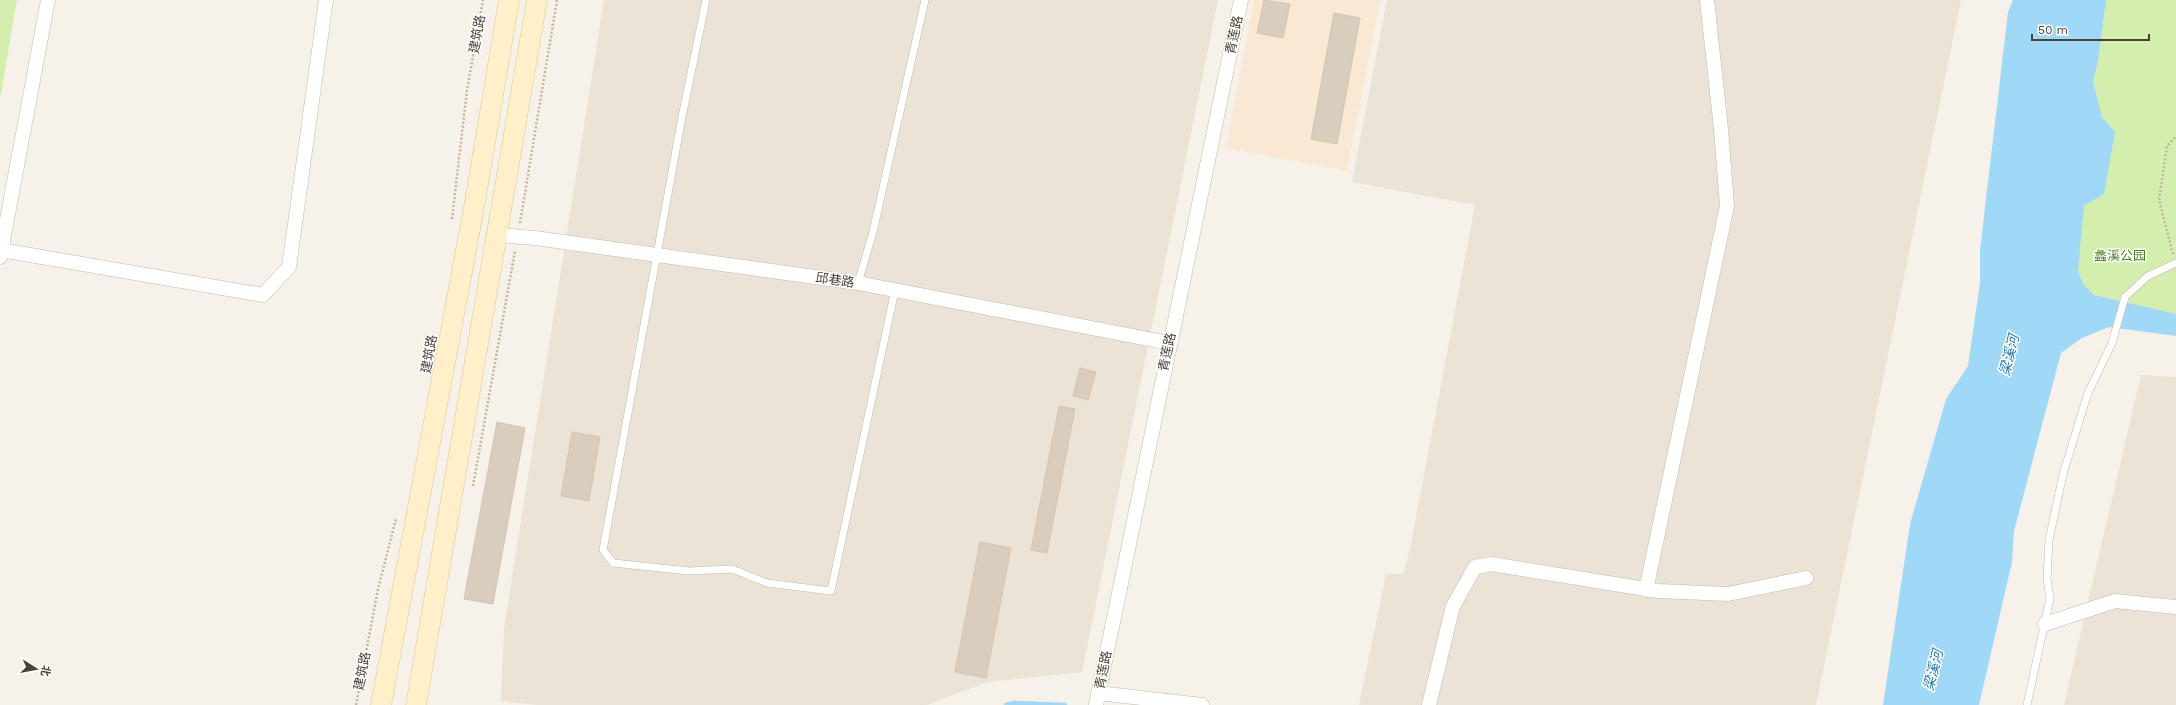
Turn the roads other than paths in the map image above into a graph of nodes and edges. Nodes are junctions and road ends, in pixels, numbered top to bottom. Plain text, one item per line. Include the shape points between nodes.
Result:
1 (48, 0) edge
2 (326, 0) edge
3 (509, 0) edge
4 (537, 0) edge
5 (706, 0) edge
6 (925, 0) edge
7 (1241, 0) edge
8 (1707, 0) edge
9 (497, 236) junction
10 (0, 253) edge
11 (657, 255) junction
12 (2176, 263) edge
13 (858, 283) junction
14 (896, 290) junction
15 (1169, 343) junction
16 (1806, 578) dead end
17 (1646, 590) junction
18 (2176, 607) edge
19 (2045, 624) junction
20 (1097, 699) edge
21 (380, 705) edge
22 (416, 705) edge
23 (1202, 705) edge
24 (1428, 705) edge
25 (2027, 705) edge

1 - 10 street
2 - 10 street via 289,267 263,295
3 - 21 main road, 建筑路
4 - 9 main road
5 - 11 lane
6 - 13 lane via 873,232
7 - 15 street, 青莲路
8 - 17 street via 1721,129 1726,206
9 - 11 street, 邱巷路
9 - 22 main road
11 - 13 street, 邱巷路
11 - 14 lane via 603,550 613,563 689,571 732,569 767,583 831,591
12 - 19 lane via 2148,276 2125,297 2112,343 2088,393 2062,474 2049,540 2047,579 2050,598
13 - 14 street, 邱巷路
14 - 15 street, 邱巷路
15 - 20 street, 青莲路
16 - 17 street via 1728,594
17 - 24 street via 1491,564 1475,567 1454,606
18 - 19 street via 2115,601
19 - 25 lane
20 - 23 street

